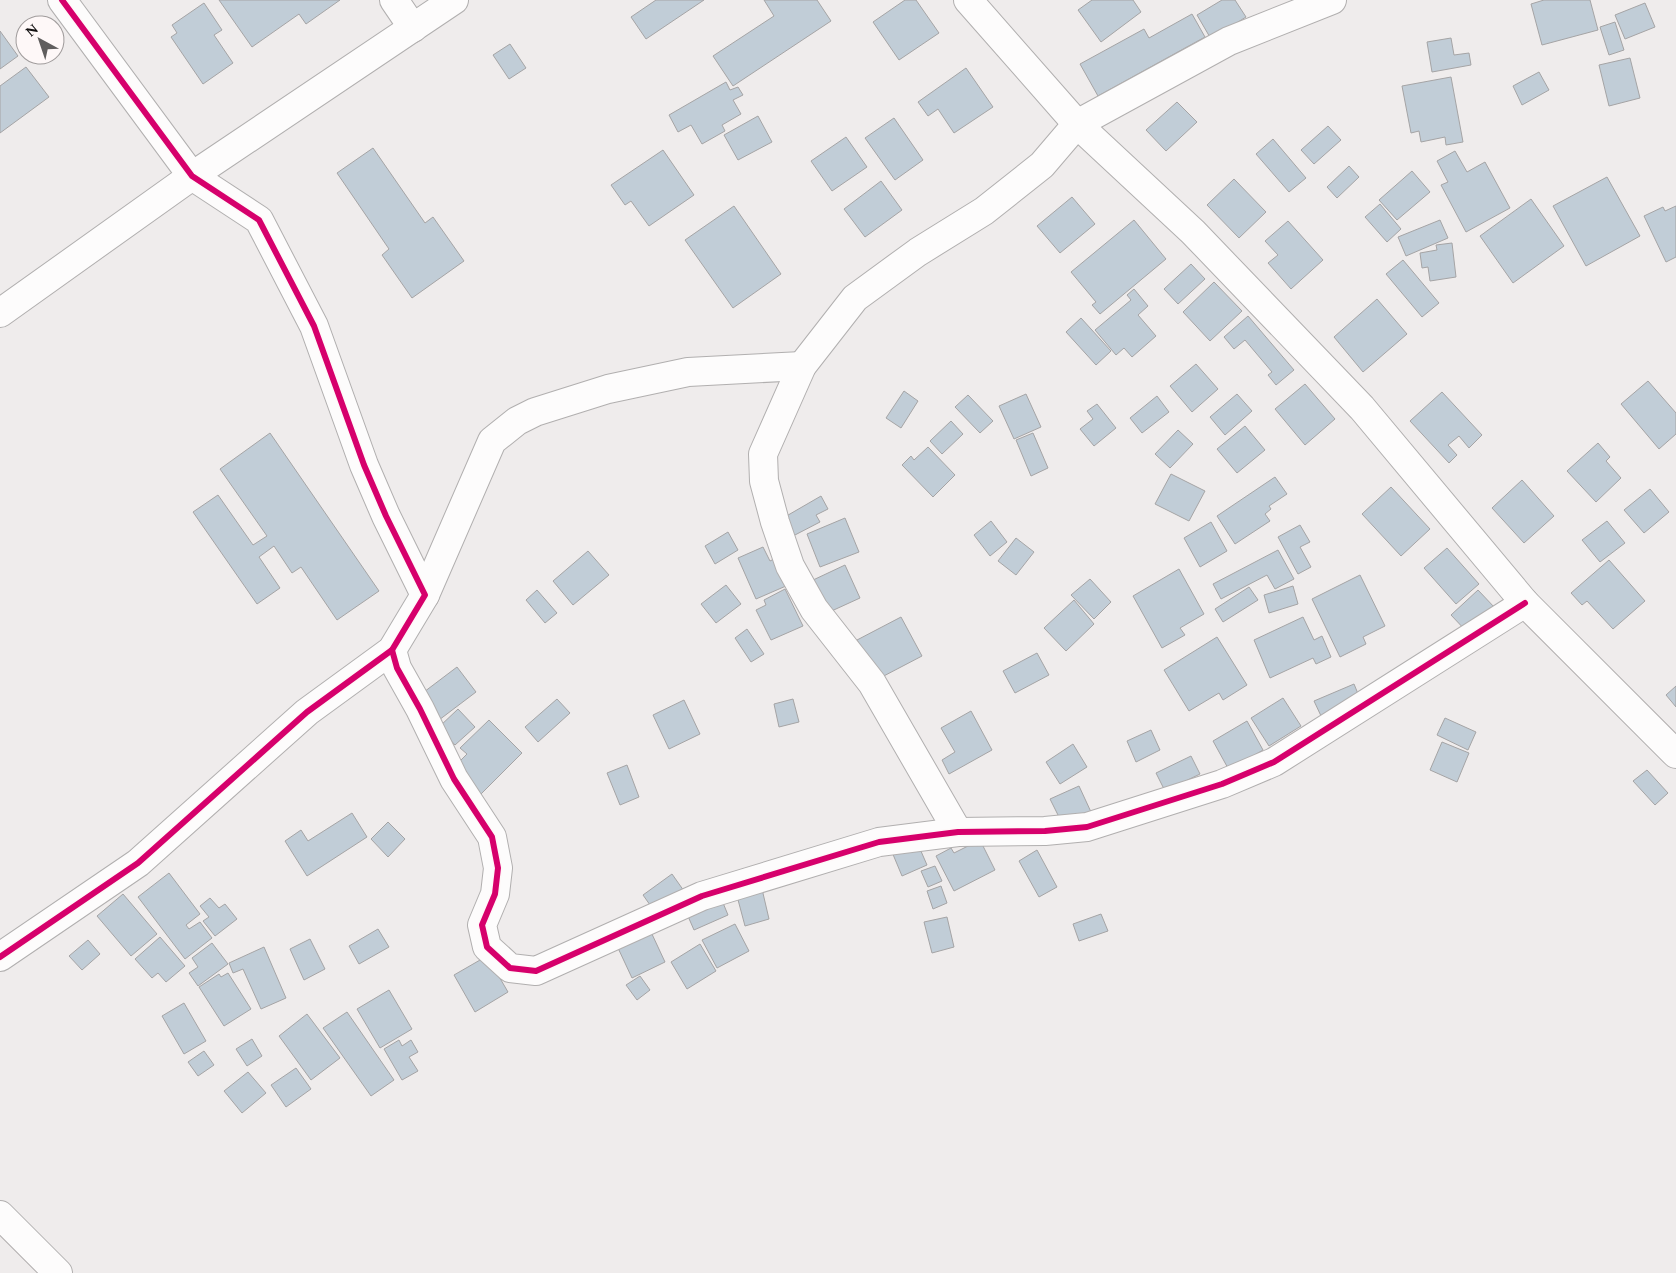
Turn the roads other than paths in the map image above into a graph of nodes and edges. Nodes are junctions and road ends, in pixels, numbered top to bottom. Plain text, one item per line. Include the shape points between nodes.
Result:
1 (62, 0) edge
2 (394, 0) edge
3 (454, 0) edge
4 (968, 0) edge
5 (1332, 0) edge
6 (413, 28) junction
7 (1077, 124) junction
8 (192, 176) junction
9 (0, 313) edge
10 (802, 366) junction
11 (425, 595) junction
12 (1525, 603) junction
13 (392, 650) junction
14 (1676, 754) edge
15 (958, 832) junction
16 (0, 957) edge
17 (0, 1215) edge
18 (58, 1273) edge

1 - 8 street
2 - 6 street
3 - 6 street
4 - 7 street
5 - 7 street via 1228,41
6 - 8 street
7 - 10 street via 1042,165 984,211 918,252 855,298
7 - 12 street via 1193,232 1362,408
8 - 9 street
8 - 11 street via 259,220 314,326 364,464
10 - 11 street via 688,372 608,389 517,421 492,441
10 - 15 street via 763,454 764,481 775,522 790,566 814,608 872,683
11 - 13 street
12 - 14 street
12 - 15 street via 1274,762 1222,784 1087,827
13 - 15 street via 397,668 454,779 492,837 498,868 495,894 482,926 487,947 510,968 536,970 711,893 879,842
13 - 16 street via 307,712 138,863
17 - 18 street

